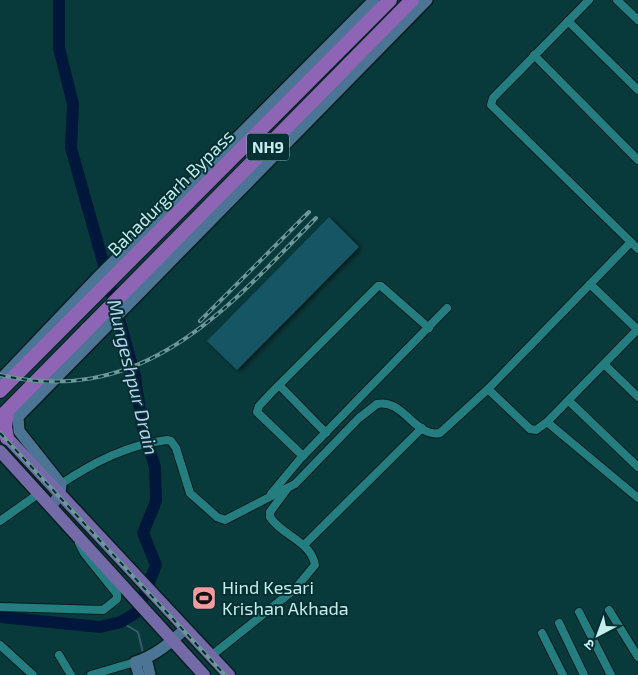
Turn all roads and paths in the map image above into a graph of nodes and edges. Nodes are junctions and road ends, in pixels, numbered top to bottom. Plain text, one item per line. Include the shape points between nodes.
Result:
1 (412, 0) edge
2 (427, 0) edge
3 (589, 0) edge
4 (617, 0) edge
5 (382, 3) edge
6 (638, 20) edge
7 (568, 21) junction
8 (396, 24) junction
9 (534, 56) junction
10 (638, 90) edge
11 (638, 160) edge
12 (631, 242) junction
13 (638, 249) edge
14 (117, 267) junction
15 (590, 284) junction
16 (447, 308) dead end
17 (104, 321) junction
18 (429, 328) junction
19 (638, 330) edge
20 (604, 364) junction
21 (279, 385) junction
22 (488, 389) junction
23 (1, 390) edge
24 (638, 397) edge
25 (569, 401) junction
26 (3, 415) edge
27 (547, 422) junction
28 (422, 428) junction
29 (326, 433) junction
30 (2, 440) edge
31 (303, 456) junction
32 (638, 467) edge
33 (61, 489) junction
34 (287, 490) junction
35 (38, 494) junction
36 (270, 495) junction
37 (638, 498) edge
38 (51, 507) junction
39 (0, 521) edge
40 (74, 534) junction
41 (304, 545) junction
42 (0, 607) edge
43 (609, 610) dead end
44 (579, 612) dead end
45 (560, 623) dead end
46 (184, 628) junction
47 (542, 633) dead end
48 (170, 639) junction
49 (0, 645) edge
50 (59, 655) dead end
51 (210, 656) junction
52 (638, 657) edge
53 (140, 660) junction
54 (33, 675) edge
55 (71, 675) edge
56 (91, 675) edge
57 (139, 675) edge
58 (150, 675) edge
59 (204, 675) edge
60 (229, 675) edge
61 (563, 675) edge
62 (584, 675) edge
63 (611, 675) edge

1 - 8 highway, Bahadurgarh Bypass / NH9
2 - 8 main road
3 - 7 street
4 - 6 street
5 - 8 highway
5 - 14 highway, Bahadurgarh Bypass / NH9
7 - 9 street
7 - 10 street
8 - 17 highway, Bahadurgarh Bypass / NH9 via 122,294
8 - 17 main road via 126,309
9 - 11 street
9 - 12 street via 493,98 491,105
12 - 13 street
12 - 15 street
14 - 23 highway, Bahadurgarh Bypass / NH9 via 99,294
14 - 23 main road via 96,279 2,378
15 - 19 street
15 - 22 street
16 - 18 street
17 - 26 highway, Bahadurgarh Bypass / NH9
17 - 33 main road via 18,417 19,431
18 - 21 street via 378,286
18 - 29 street
19 - 20 street
20 - 24 street
20 - 25 street
21 - 29 street
21 - 31 street via 257,412
22 - 27 street via 530,428 536,430
22 - 28 street via 445,430 434,434
25 - 27 street
25 - 32 street
26 - 30 highway
27 - 37 street
28 - 34 street via 392,405 377,404
28 - 41 street
29 - 31 street
30 - 33 main road
30 - 35 main road
31 - 36 street
33 - 36 street via 100,460 126,449 167,440 174,444 190,493 223,520
33 - 38 main road
33 - 46 main road
34 - 36 street
34 - 41 street via 270,516
35 - 38 main road
35 - 39 street
38 - 40 main road
40 - 42 street via 84,553 117,594 117,599 103,610
40 - 48 main road
41 - 51 street via 314,556 312,571
43 - 52 street
44 - 63 street
45 - 62 street
46 - 48 main road
46 - 51 main road
47 - 61 street
48 - 53 main road
48 - 59 main road
49 - 54 street
50 - 55 street
51 - 60 main road
53 - 56 street
53 - 57 main road
53 - 58 main road

